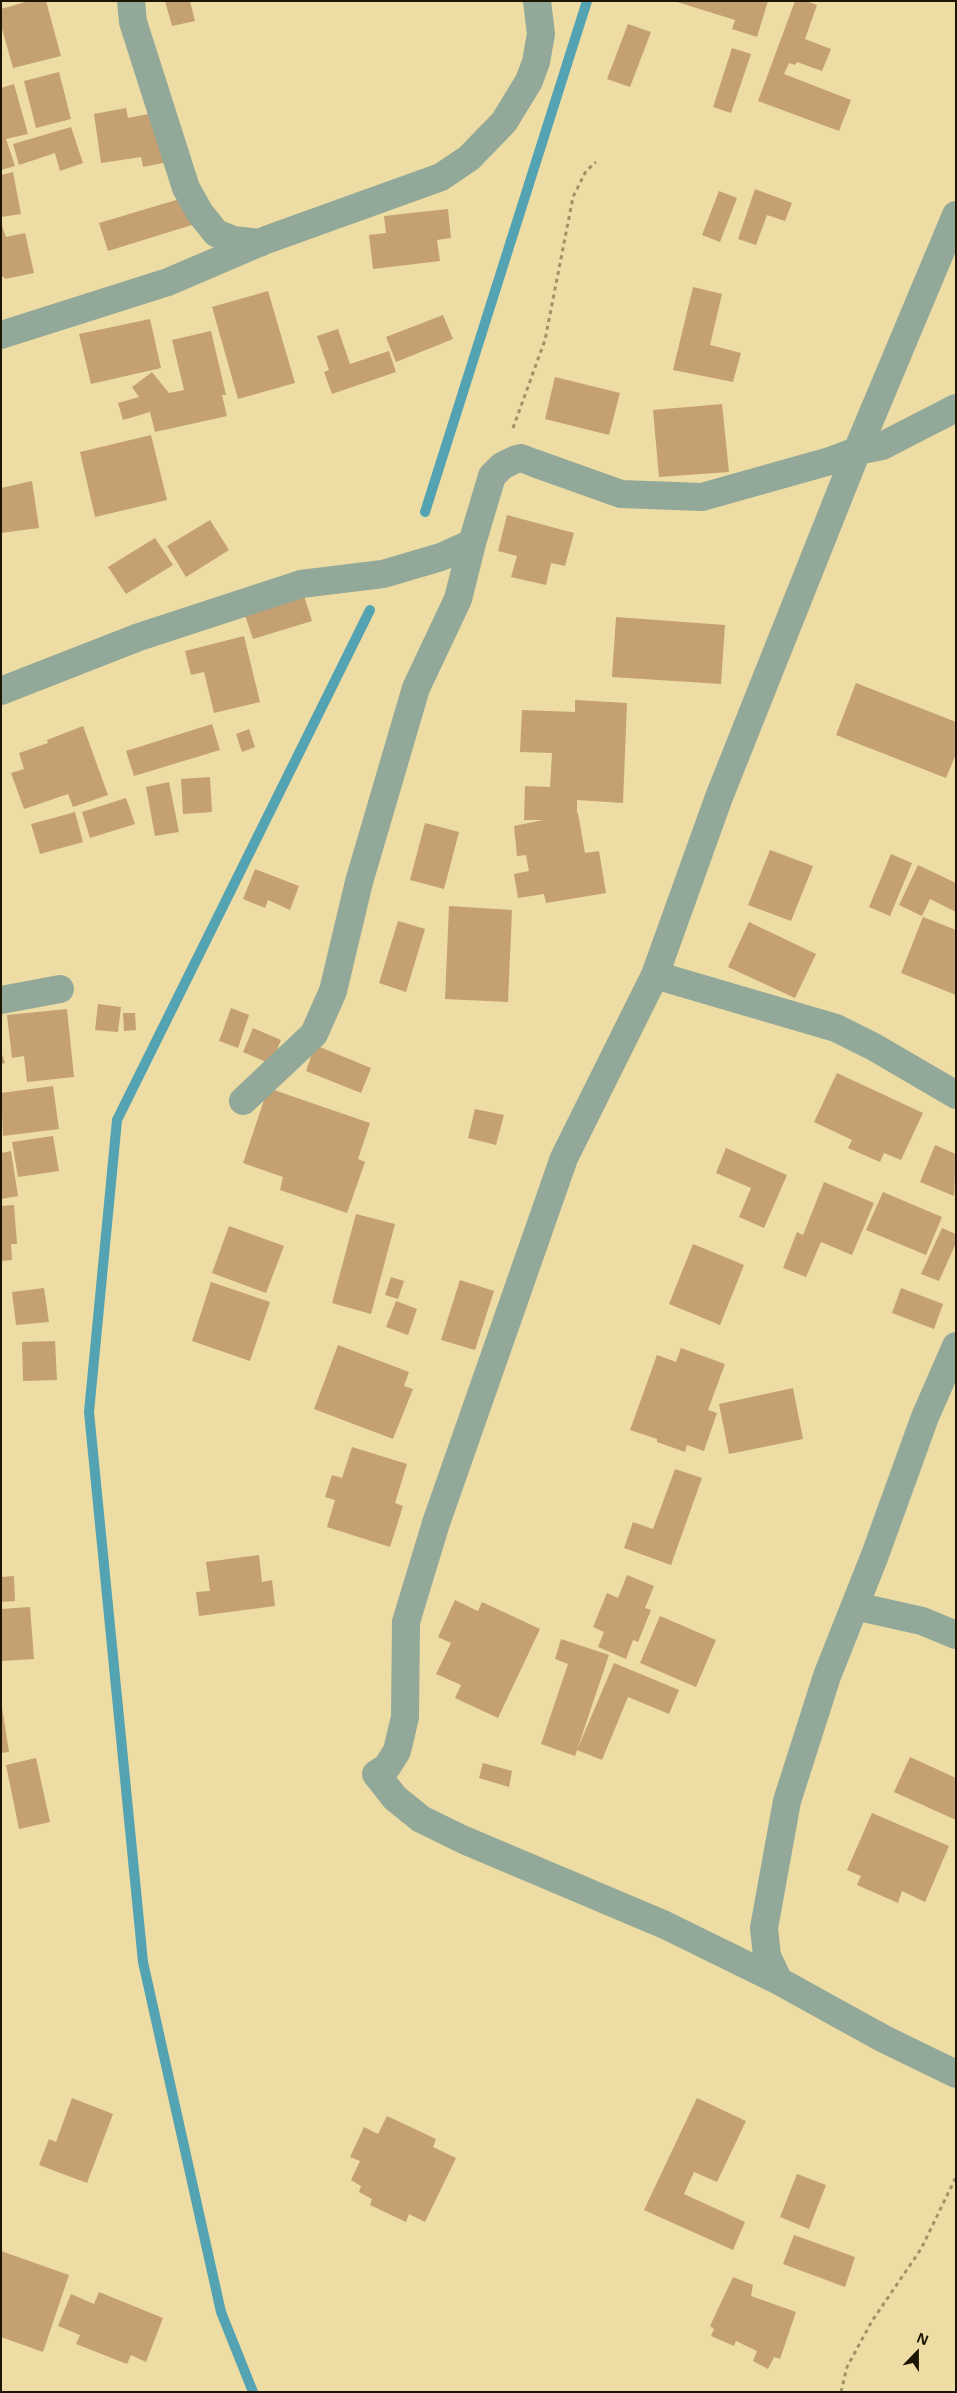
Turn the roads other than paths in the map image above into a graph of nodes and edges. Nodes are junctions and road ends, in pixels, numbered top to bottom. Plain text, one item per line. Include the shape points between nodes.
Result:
1 (131, 1) edge
2 (537, 1) edge
3 (956, 214) edge
4 (260, 243) junction
5 (1, 336) edge
6 (956, 408) edge
7 (857, 451) junction
8 (472, 543) junction
9 (1, 691) edge
10 (654, 975) junction
11 (60, 989) dead end
12 (1, 1000) edge
13 (956, 1095) edge
14 (243, 1101) dead end
15 (956, 1346) edge
16 (854, 1606) junction
17 (956, 1635) edge
18 (779, 1981) junction
19 (956, 2074) edge

1 - 4 street via 133,22 186,188 216,233 233,240
2 - 4 street via 541,34 529,81 504,122 469,158 441,177
3 - 7 street
4 - 5 street via 168,282
6 - 7 street via 882,446
7 - 8 street via 702,497 621,494 521,458 502,466 492,476
7 - 10 street via 718,797
8 - 9 street via 430,562 383,574 301,584 139,637
8 - 14 street via 458,599 416,688 364,864 333,992 314,1034
10 - 13 street via 836,1028
10 - 18 street via 564,1158 442,1504 406,1622 405,1717 397,1752 387,1767 376,1774 395,1798 421,1820 665,1925
11 - 12 street
15 - 16 street via 925,1417
16 - 17 street via 922,1621
16 - 18 street via 827,1676 787,1801 764,1928 767,1956
18 - 19 street via 884,2039

